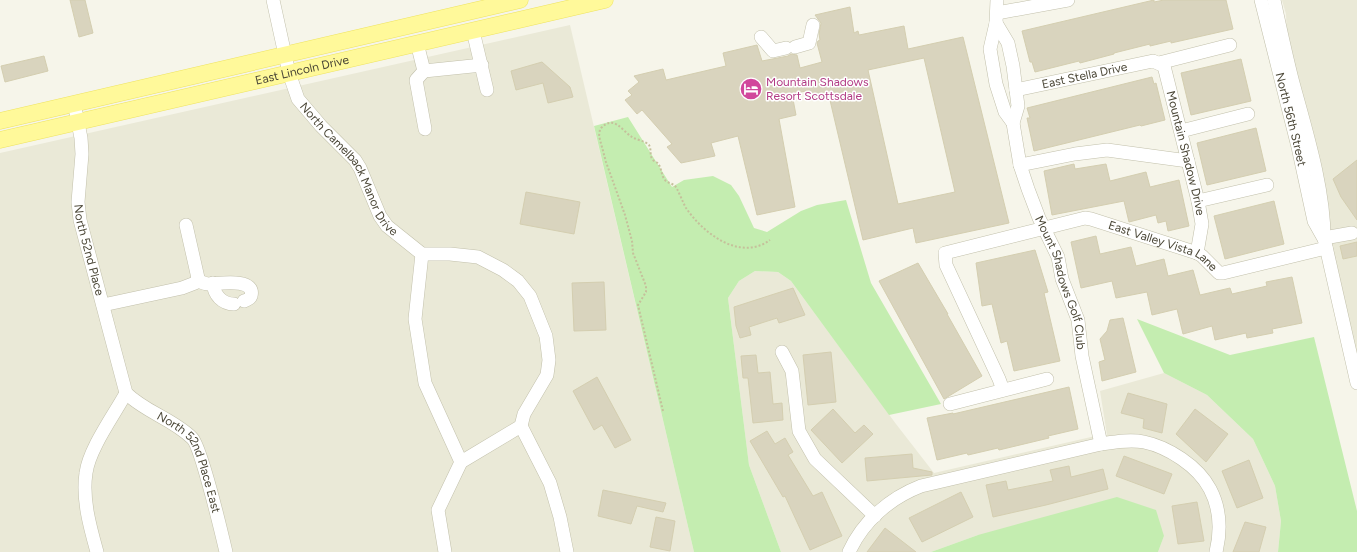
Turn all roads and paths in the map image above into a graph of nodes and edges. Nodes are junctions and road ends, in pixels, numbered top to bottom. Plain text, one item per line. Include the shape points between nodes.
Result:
1 (273, 0) edge
2 (605, 0) edge
3 (1068, 0) edge
4 (1260, 0) edge
5 (1274, 0) edge
6 (513, 2) edge
7 (997, 12) edge
8 (511, 22) junction
9 (814, 25) dead end
10 (473, 31) junction
11 (761, 37) dead end
12 (417, 43) junction
13 (1230, 45) dead end
14 (285, 55) junction
15 (1156, 62) junction
16 (482, 65) junction
17 (424, 71) junction
18 (290, 73) junction
19 (487, 90) dead end
20 (1016, 90) junction
21 (74, 104) junction
22 (1248, 114) dead end
23 (0, 121) edge
24 (78, 122) junction
25 (1013, 123) junction
26 (425, 129) dead end
27 (1181, 131) junction
28 (0, 140) edge
29 (1188, 160) junction
30 (1020, 165) junction
31 (1266, 185) dead end
32 (1198, 201) junction
33 (186, 225) dead end
34 (1044, 228) junction
35 (1352, 233) dead end
36 (770, 240) dead end
37 (1325, 243) junction
38 (1197, 253) junction
39 (422, 254) junction
40 (197, 280) junction
41 (213, 283) junction
42 (103, 305) junction
43 (782, 352) dead end
44 (1047, 379) dead end
45 (1357, 383) edge
46 (1003, 390) junction
47 (126, 393) junction
48 (950, 404) dead end
49 (663, 411) dead end
50 (521, 426) junction
51 (1101, 444) junction
52 (461, 462) junction
53 (875, 516) junction
54 (97, 552) edge
55 (226, 552) edge
56 (445, 552) edge
57 (567, 552) edge
58 (849, 552) edge
59 (1216, 552) edge

1 - 14 street, North Camelback Manor Drive
2 - 8 main road, East Lincoln Drive
3 - 7 street
4 - 37 street, North 56th Street via 1314,221
5 - 37 street, North 56th Street via 1292,81 1307,132 1324,220
6 - 8 main road
6 - 14 main road, East Lincoln Drive
7 - 20 street via 1008,43
7 - 25 street via 990,49 1001,101
8 - 10 main road, East Lincoln Drive
9 - 11 street via 809,43 791,48 773,51
10 - 12 main road, East Lincoln Drive
10 - 16 street
12 - 17 street
12 - 18 main road, East Lincoln Drive
13 - 15 street, East Stella Drive
14 - 18 street, North Camelback Manor Drive
14 - 21 main road, East Lincoln Drive
15 - 20 street, East Stella Drive
15 - 27 street, Mountain Shadow Drive via 1164,66
16 - 17 street
16 - 19 street
17 - 26 street via 416,80
18 - 24 main road, East Lincoln Drive
18 - 39 street, North Camelback Manor Drive via 298,99 355,160 386,226
20 - 25 street via 1018,106
21 - 23 main road, East Lincoln Drive
21 - 24 street, North 52nd Place
22 - 27 street
24 - 28 main road, East Lincoln Drive
24 - 42 street, North 52nd Place via 82,154 78,202 80,220
25 - 30 street, Mount Shadows Golf Club
27 - 29 street, Mountain Shadow Drive
29 - 30 street via 1107,150
29 - 32 street, Mountain Shadow Drive
30 - 34 street, Mount Shadows Golf Club
31 - 32 street
32 - 38 street, Mountain Shadow Drive via 1202,224
33 - 40 street
34 - 38 street, East Valley Vista Lane via 1085,218 1092,219
34 - 46 street, East Valley Vista Lane via 945,253 946,265
34 - 51 street, Mount Shadows Golf Club via 1058,257 1062,279 1078,320 1082,356
35 - 37 street
36 - 49 path via 763,246 748,248 733,246 718,239 686,209 675,186 665,181 659,164 651,157 648,144 632,137 616,124 606,124 600,129 599,136 606,162 625,215 633,253 646,286 646,292 638,305
37 - 38 street, East Valley Vista Lane via 1223,273 1219,273
37 - 45 street, North 56th Street
39 - 50 street via 478,257 518,281 530,296 546,336 549,360 547,376 524,414
39 - 52 street via 415,319 425,383
40 - 41 street via 207,284
40 - 42 street via 182,288
41 - 41 street via 237,282 246,285 251,296 239,302 226,303 214,291
42 - 47 street, North 52nd Place
43 - 53 street via 792,371 799,431 815,459
44 - 46 street
46 - 48 street
47 - 54 street via 104,430 86,472 87,509
47 - 55 street, North 52nd Place East via 134,401 193,438
50 - 52 street
50 - 57 street via 550,483
51 - 53 street via 922,486 895,499
51 - 59 street via 1143,441 1166,448 1185,460 1210,488 1216,503 1219,522
52 - 56 street via 438,510
53 - 58 street

